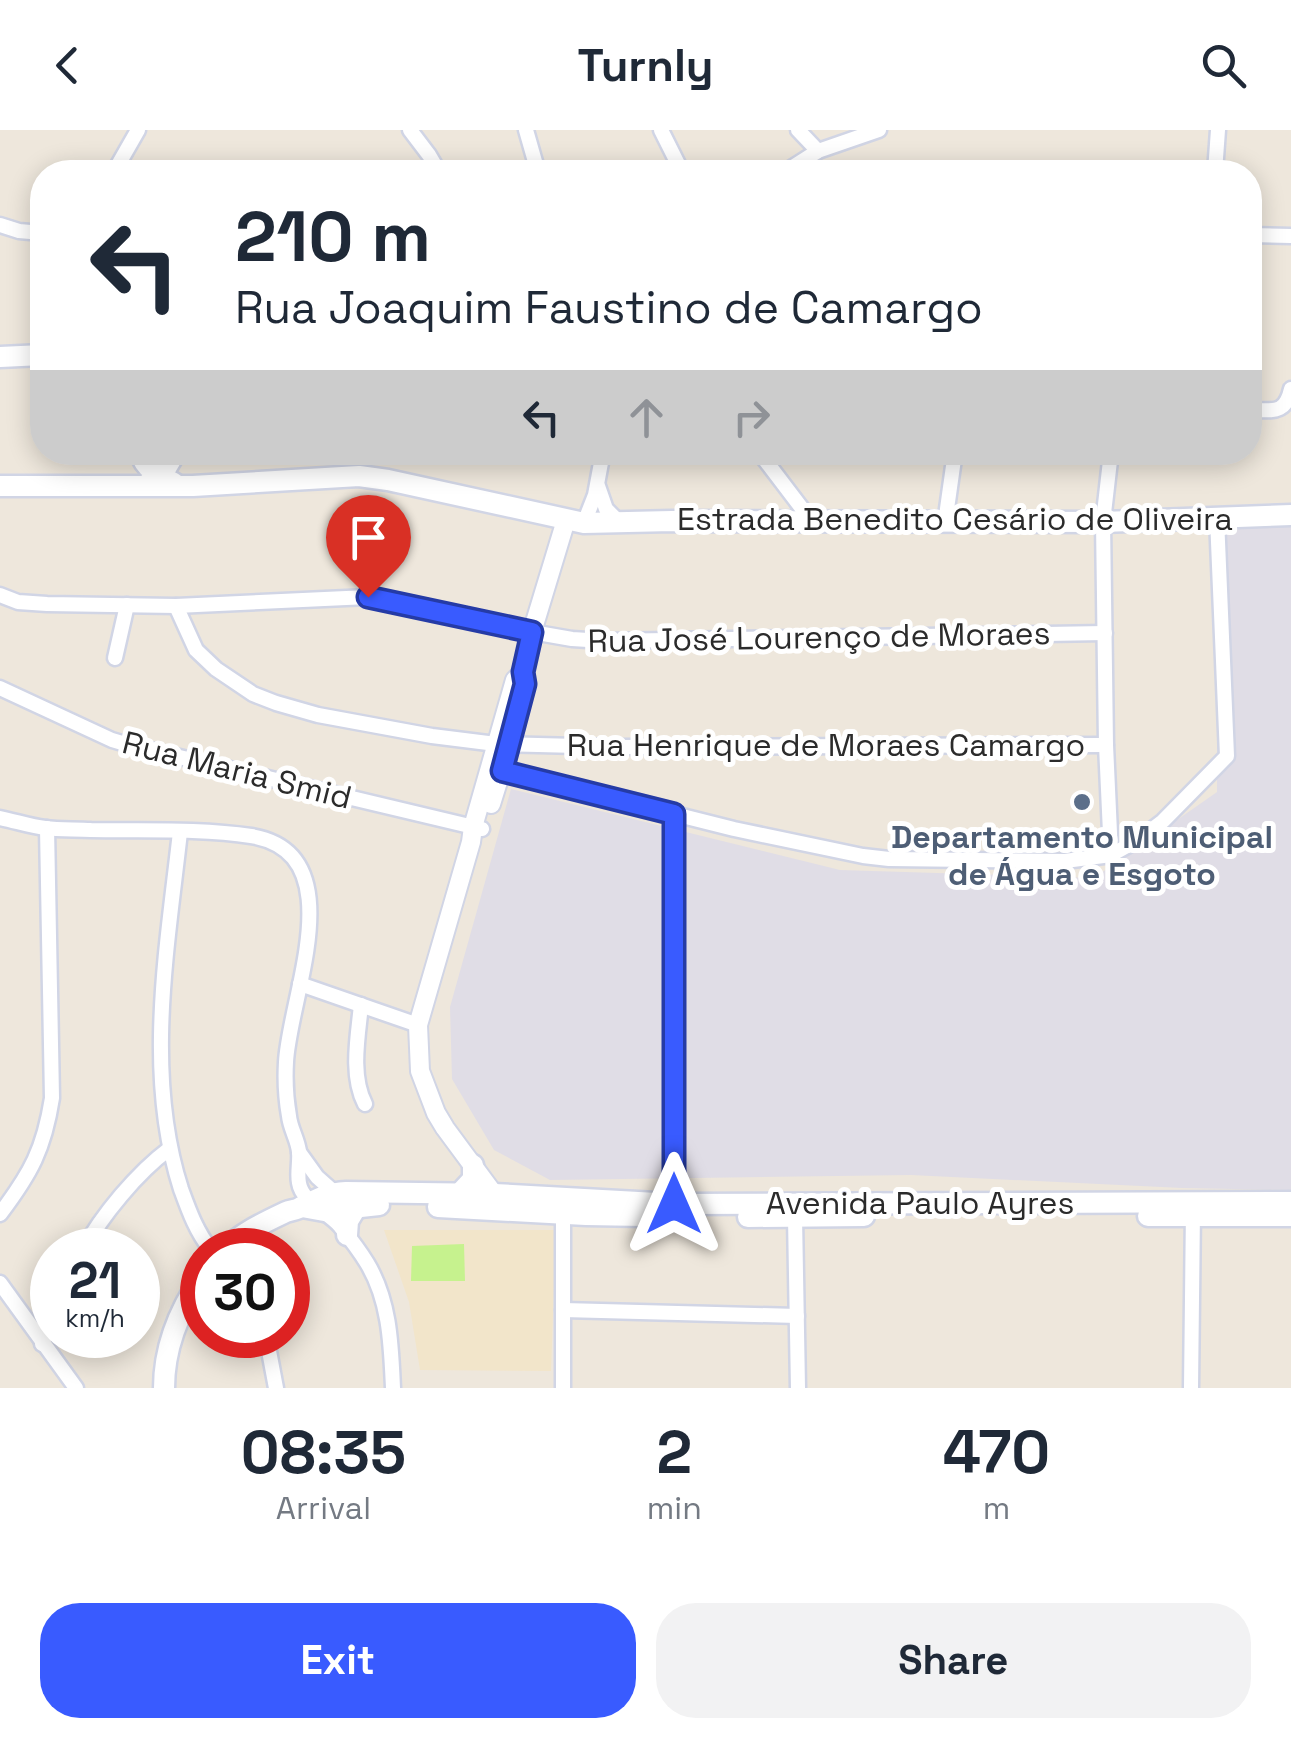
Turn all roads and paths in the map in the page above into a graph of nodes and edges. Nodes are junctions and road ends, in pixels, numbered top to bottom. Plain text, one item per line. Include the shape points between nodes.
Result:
1 (138, 130) edge
2 (410, 130) edge
3 (526, 130) edge
4 (661, 130) edge
5 (798, 130) edge
6 (879, 130) edge
7 (1218, 130) edge
8 (818, 151) junction
9 (121, 160) edge
10 (432, 160) edge
11 (535, 160) edge
12 (676, 160) edge
13 (803, 160) edge
14 (1215, 160) edge
15 (0, 226) edge
16 (30, 232) edge
17 (1262, 235) edge
18 (1291, 236) edge
19 (30, 355) edge
20 (0, 356) edge
21 (1291, 389) edge
22 (1262, 410) edge
23 (126, 465) edge
24 (144, 465) edge
25 (167, 465) edge
26 (184, 465) edge
27 (601, 465) edge
28 (769, 465) edge
29 (953, 465) edge
30 (1110, 465) edge
31 (150, 481) junction
32 (208, 485) junction
33 (598, 485) junction
34 (112, 486) junction
35 (3, 488) edge
36 (1291, 516) edge
37 (1217, 518) junction
38 (574, 522) junction
39 (1103, 522) junction
40 (620, 523) junction
41 (813, 523) junction
42 (945, 523) junction
43 (0, 595) edge
44 (127, 605) junction
45 (176, 606) junction
46 (532, 632) junction
47 (1104, 634) junction
48 (115, 658) dead end
49 (0, 688) edge
50 (503, 744) junction
51 (1106, 745) junction
52 (496, 770) junction
53 (674, 814) junction
54 (0, 818) edge
55 (47, 828) junction
56 (180, 832) junction
57 (476, 833) junction
58 (1111, 855) junction
59 (300, 984) junction
60 (362, 1005) junction
61 (418, 1025) junction
62 (365, 1104) dead end
63 (170, 1150) junction
64 (299, 1152) junction
65 (473, 1165) junction
66 (459, 1194) junction
67 (827, 1202) junction
68 (1291, 1202) edge
69 (500, 1203) junction
70 (674, 1204) junction
71 (1087, 1208) junction
72 (1193, 1210) junction
73 (333, 1211) junction
74 (0, 1214) edge
75 (560, 1214) junction
76 (1291, 1216) edge
77 (795, 1218) junction
78 (97, 1228) edge
79 (197, 1228) edge
80 (257, 1228) edge
81 (0, 1283) edge
82 (563, 1310) junction
83 (180, 1316) edge
84 (798, 1316) junction
85 (30, 1327) edge
86 (53, 1358) edge
87 (270, 1358) edge
88 (76, 1388) edge
89 (164, 1388) edge
90 (276, 1388) edge
91 (393, 1388) edge
92 (563, 1388) edge
93 (798, 1388) edge
94 (1192, 1388) edge

1 - 9 street
2 - 10 street
3 - 11 street
4 - 12 street
5 - 8 street
6 - 8 street
7 - 14 street
8 - 13 street
15 - 16 street
17 - 18 street
19 - 20 main road
21 - 22 street via 1288,402
23 - 34 main road
24 - 31 main road
25 - 31 main road
26 - 32 main road
27 - 33 street
28 - 41 street
29 - 42 street
30 - 39 street
31 - 32 main road, Estrada Benedito Cesário de Oliveira
31 - 34 main road
32 - 38 main road, Estrada Benedito Cesário de Oliveira via 359,476
33 - 38 street
33 - 40 street via 606,509
34 - 35 main road
36 - 37 main road, Estrada Benedito Cesário de Oliveira
37 - 39 main road, Estrada Benedito Cesário de Oliveira
37 - 58 street via 1226,756 1163,821
38 - 40 main road, Estrada Benedito Cesário de Oliveira
38 - 46 street
39 - 42 main road, Estrada Benedito Cesário de Oliveira
39 - 47 street
40 - 41 main road, Estrada Benedito Cesário de Oliveira
41 - 42 main road, Estrada Benedito Cesário de Oliveira
43 - 44 street, Rua José Lourenço de Moraes via 18,602
44 - 45 street, Rua José Lourenço de Moraes
44 - 48 street
45 - 46 street, Rua José Lourenço de Moraes via 368,597
45 - 50 street, Rua Henrique de Moraes Camargo via 196,650 253,694 318,715
46 - 47 street, Rua José Lourenço de Moraes via 604,642
46 - 50 street
47 - 51 street
49 - 57 street, Rua Maria Smid via 112,740
50 - 51 street, Rua Henrique de Moraes Camargo
50 - 52 street
51 - 58 street
52 - 53 street
52 - 57 street
53 - 58 street via 889,859 1065,861
53 - 70 street
54 - 55 street
55 - 56 street
55 - 74 street via 52,1098 38,1158
56 - 59 street via 255,836 298,863 311,911
56 - 63 street via 161,998
57 - 61 street
59 - 60 street
59 - 64 street via 286,1064
60 - 61 street
60 - 62 street via 357,1077
61 - 65 street via 420,1071 445,1128
63 - 78 street
63 - 79 street
64 - 73 street
64 - 73 street via 302,1193
65 - 66 main road
65 - 69 street
66 - 69 main road, Avenida Paulo Ayres
66 - 73 main road, Avenida Paulo Ayres
67 - 70 main road, Avenida Paulo Ayres
67 - 71 main road, Avenida Paulo Ayres
67 - 77 main road via 806,1206
68 - 72 main road, Avenida Paulo Ayres
69 - 73 main road, Avenida Paulo Ayres
69 - 75 main road, Avenida Paulo Ayres
70 - 75 main road, Avenida Paulo Ayres
71 - 72 main road, Avenida Paulo Ayres
71 - 77 main road, Avenida Paulo Ayres
72 - 76 main road, Avenida Paulo Ayres
72 - 94 street
73 - 80 main road via 289,1211
73 - 91 street via 378,1285 389,1321
75 - 77 main road, Avenida Paulo Ayres
75 - 82 street
77 - 84 street
81 - 85 street
82 - 84 street
82 - 92 street
83 - 89 main road
84 - 93 street
86 - 88 street
87 - 90 street

